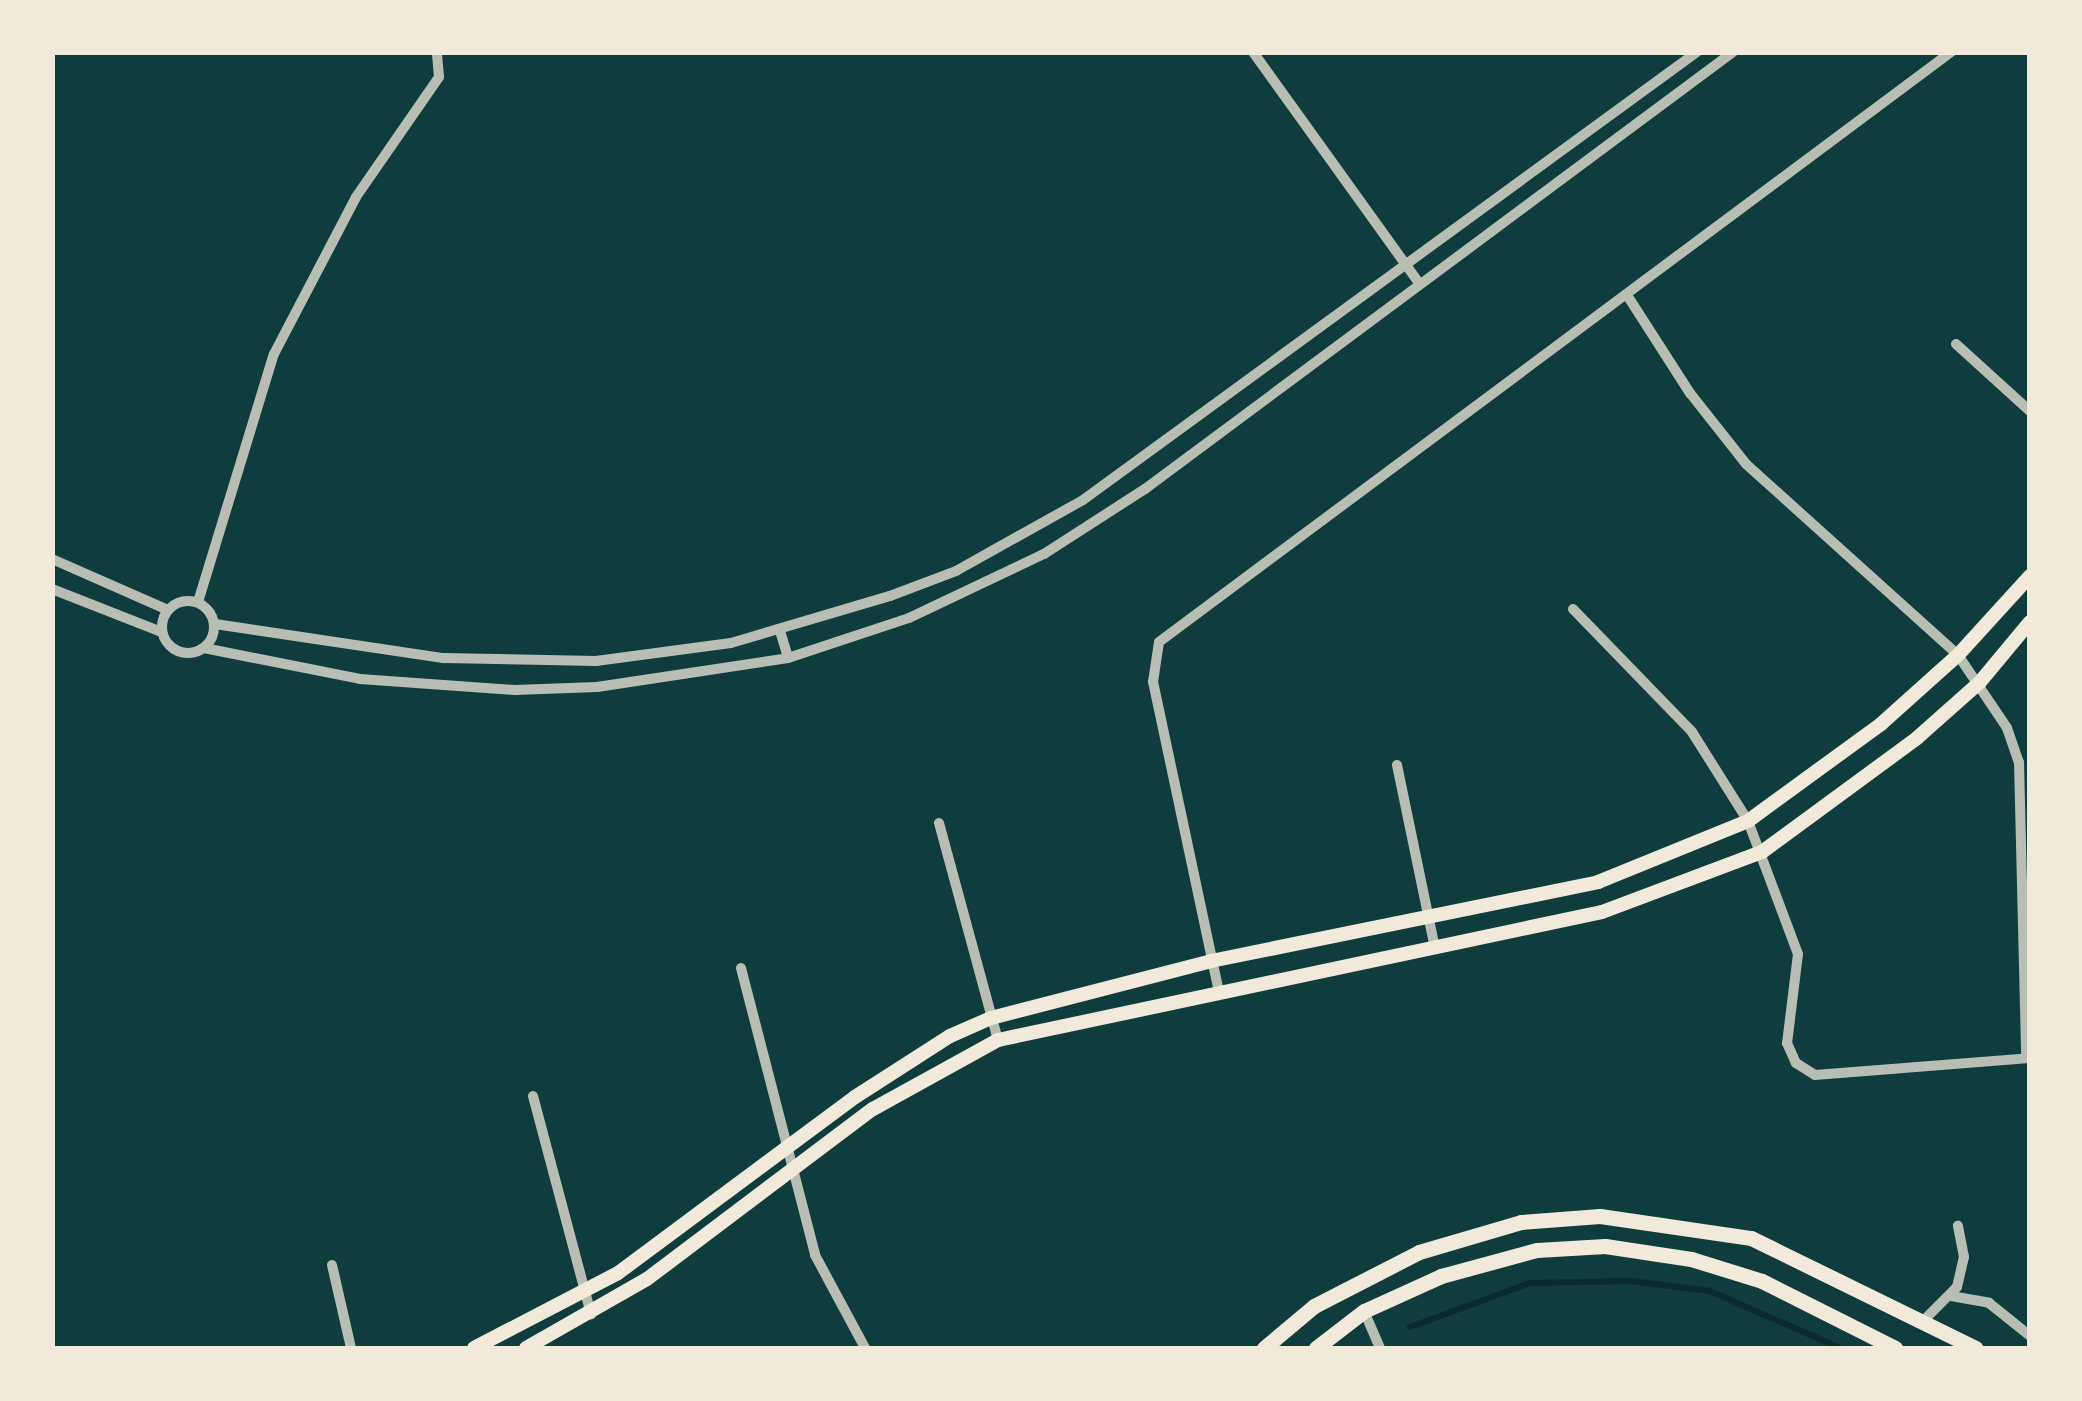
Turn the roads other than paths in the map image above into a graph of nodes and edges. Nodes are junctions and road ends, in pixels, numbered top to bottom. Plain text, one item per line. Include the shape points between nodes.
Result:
1 (437, 52) edge
2 (1254, 52) edge
3 (1697, 52) edge
4 (1733, 52) edge
5 (1951, 52) edge
6 (1404, 262) junction
7 (1419, 283) junction
8 (1627, 295) junction
9 (1956, 344) dead end
10 (2030, 412) edge
11 (1130, 468) junction
12 (1145, 488) junction
13 (52, 559) edge
14 (2030, 576) edge
15 (52, 589) edge
16 (198, 602) junction
17 (1573, 609) dead end
18 (168, 610) junction
19 (2030, 622) edge
20 (214, 624) junction
21 (162, 632) junction
22 (780, 632) junction
23 (204, 648) junction
24 (1958, 655) junction
25 (788, 658) junction
26 (1980, 682) junction
27 (1397, 765) dead end
28 (1748, 821) junction
29 (940, 822) dead end
30 (1762, 852) junction
31 (1430, 916) junction
32 (1435, 949) junction
33 (1211, 960) junction
34 (740, 968) dead end
35 (1219, 992) junction
36 (991, 1018) junction
37 (998, 1040) junction
38 (2028, 1058) edge
39 (534, 1096) dead end
40 (784, 1148) junction
41 (792, 1172) junction
42 (1689, 1224) junction
43 (1958, 1226) dead end
44 (1680, 1258) junction
45 (332, 1266) dead end
46 (585, 1294) junction
47 (1951, 1296) junction
48 (1364, 1312) junction
49 (591, 1315) junction
50 (1922, 1321) junction
51 (2030, 1336) edge
52 (351, 1348) edge
53 (474, 1348) edge
54 (526, 1348) edge
55 (865, 1348) edge
56 (1264, 1348) edge
57 (1316, 1348) edge
58 (1380, 1348) edge
59 (1895, 1348) edge
60 (1976, 1348) edge

1 - 16 street via 439,77 356,198 274,354
2 - 6 street
3 - 6 street
4 - 7 street
5 - 8 street
6 - 7 street
6 - 11 street
7 - 12 street
8 - 24 street via 1746,464
8 - 33 street via 1160,642 1151,670
9 - 10 street
11 - 12 street
11 - 22 street via 956,571
12 - 25 street via 1044,554 970,591
13 - 18 street
14 - 24 main road
15 - 21 street
16 - 18 street
16 - 20 street
17 - 28 street via 1692,732
18 - 21 street
19 - 26 main road
20 - 22 street via 370,649 516,662 656,656
20 - 23 street
21 - 23 street via 177,651
22 - 25 street
23 - 25 street via 360,679 515,690 657,682
24 - 26 street
24 - 28 main road via 1881,724
26 - 30 main road via 1858,786
26 - 38 street via 2019,762
27 - 31 street
28 - 30 street
28 - 31 main road via 1598,882
29 - 36 street
30 - 32 main road via 1602,912
30 - 38 street via 1798,954 1788,1043 1805,1070 1815,1075
31 - 32 street
31 - 33 main road
32 - 35 main road
33 - 35 street
33 - 36 main road
34 - 40 street
35 - 37 main road
36 - 37 street
36 - 40 main road via 913,1058
37 - 41 main road via 874,1109
39 - 46 street
40 - 41 street
40 - 46 main road
41 - 49 main road
41 - 55 street via 815,1255
42 - 44 main road
42 - 50 main road via 1751,1238
42 - 56 main road via 1562,1217 1474,1234 1351,1283
43 - 47 street via 1964,1257
44 - 48 main road via 1605,1246 1537,1250 1441,1276
44 - 59 main road via 1762,1282
45 - 52 street
46 - 49 street
46 - 53 main road
47 - 50 street
47 - 51 street via 1975,1296
48 - 57 main road
48 - 58 street
49 - 54 main road
50 - 60 main road

